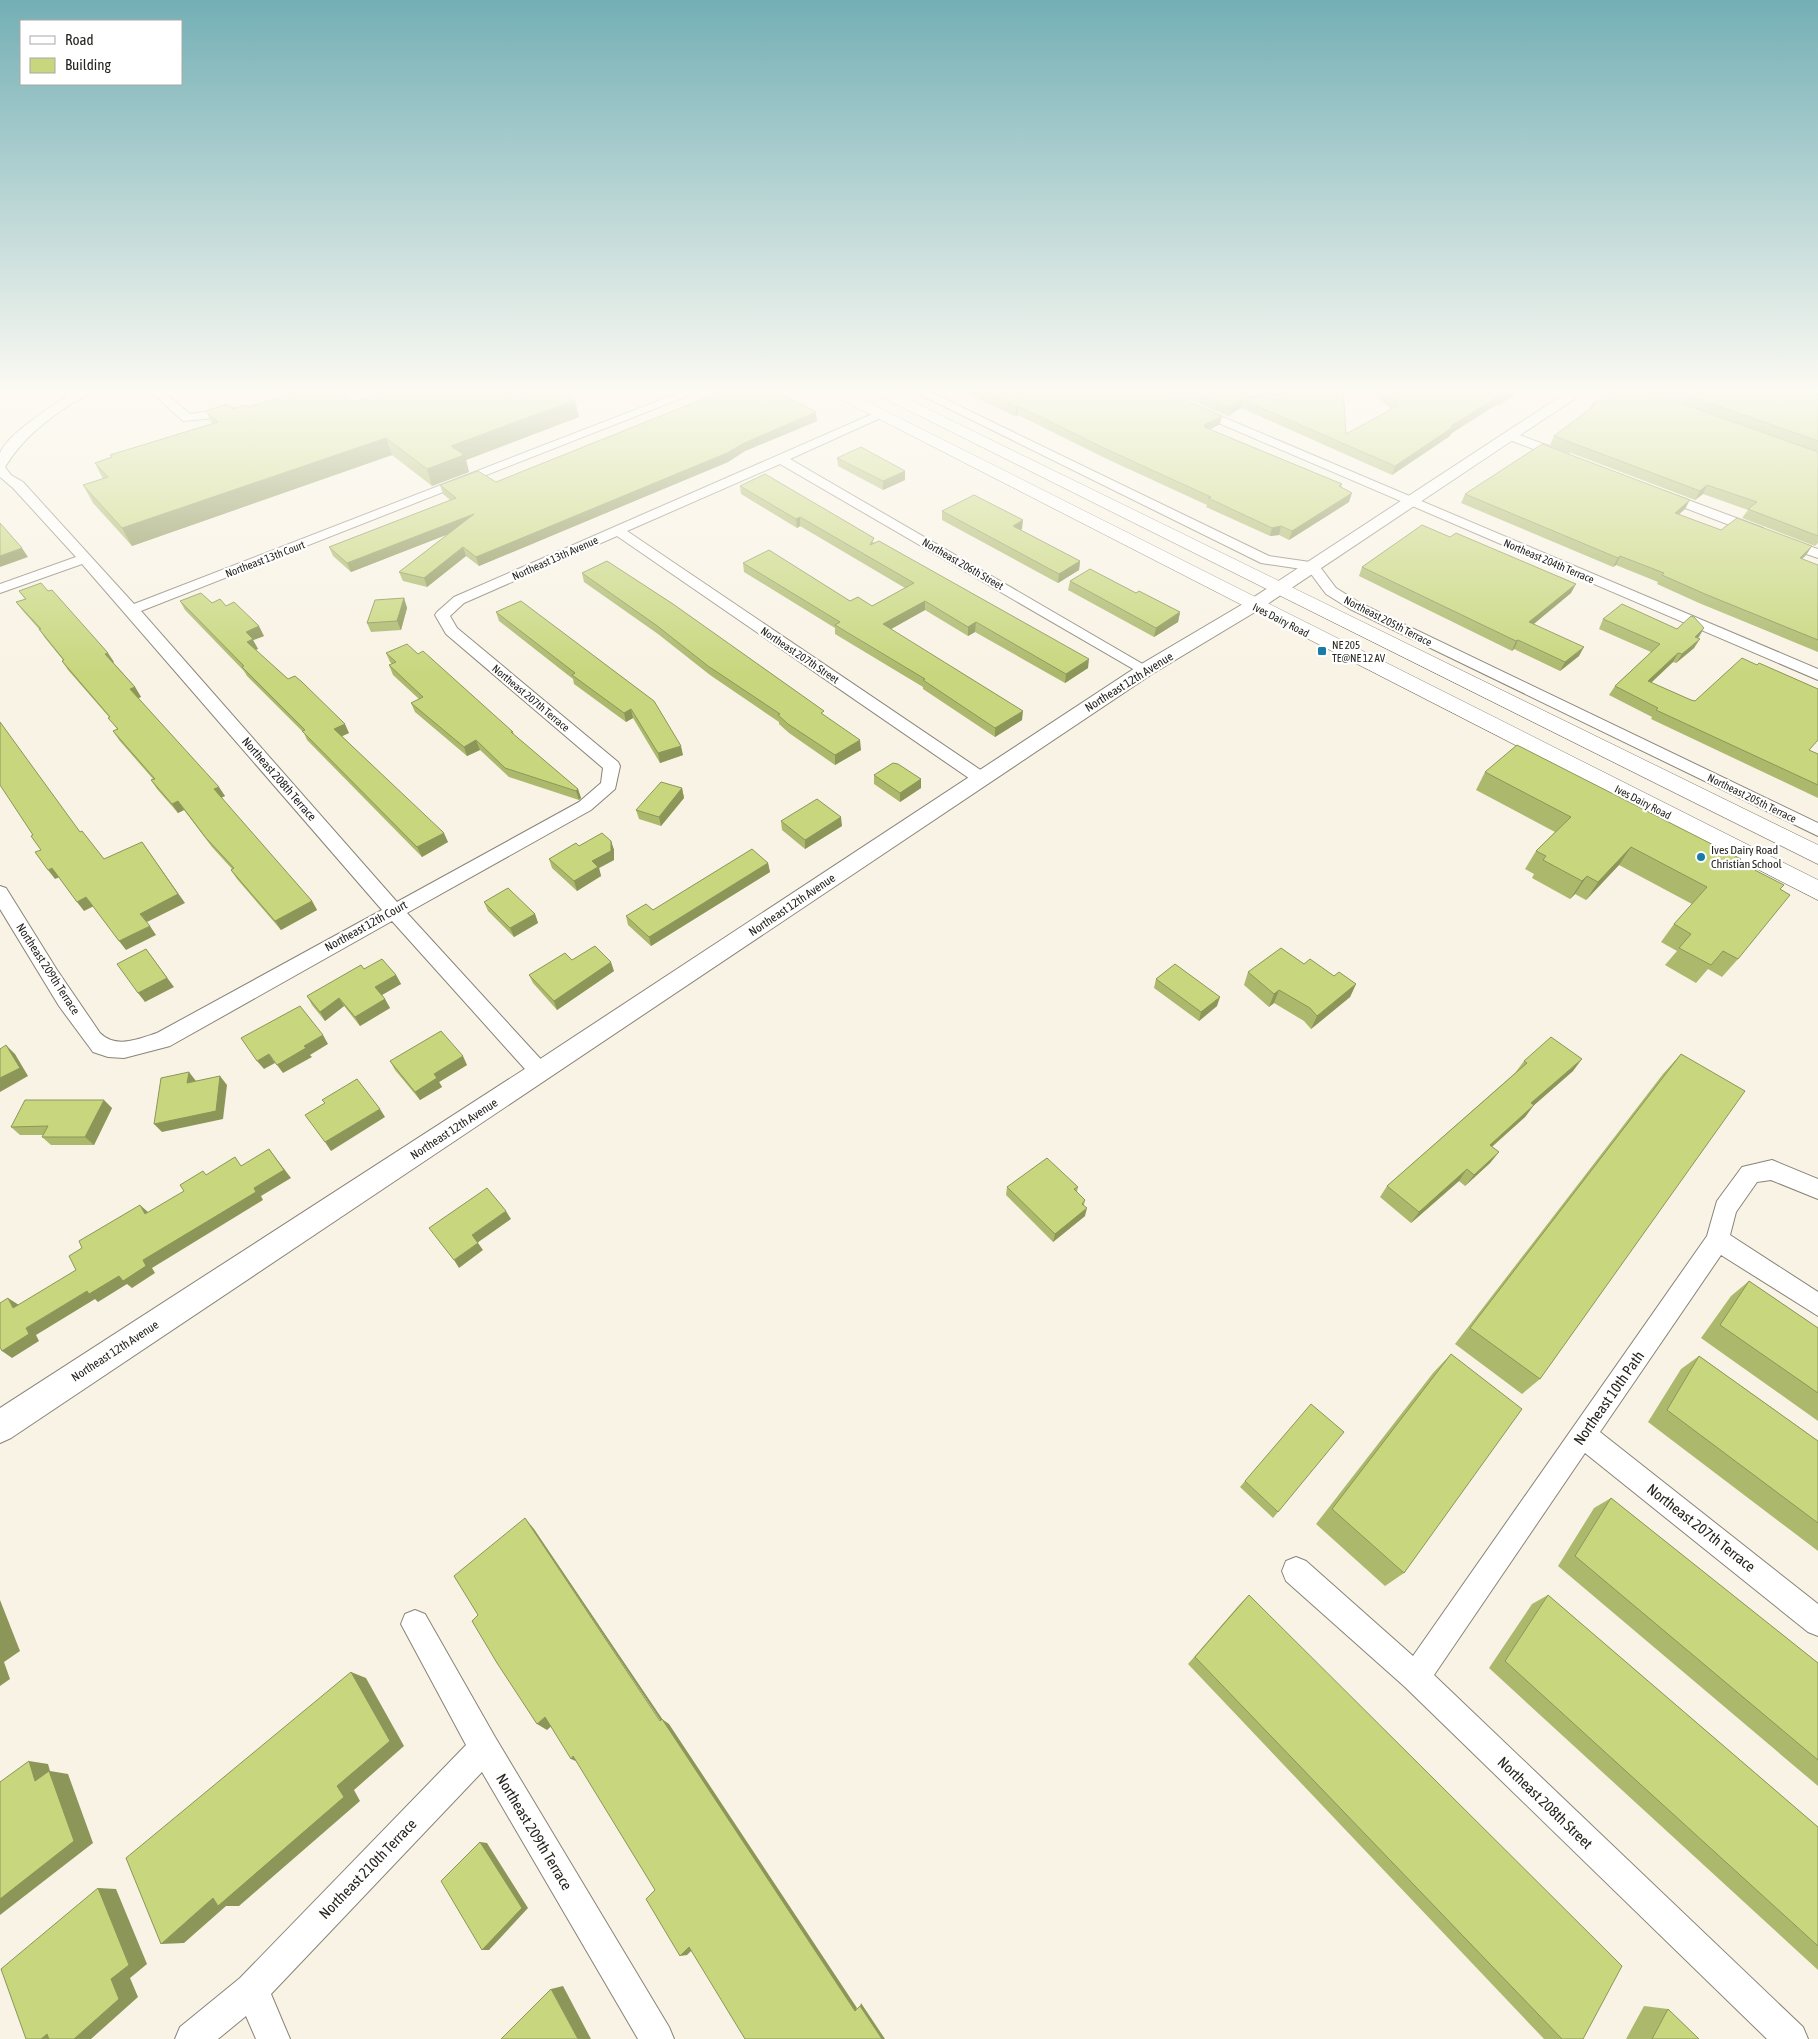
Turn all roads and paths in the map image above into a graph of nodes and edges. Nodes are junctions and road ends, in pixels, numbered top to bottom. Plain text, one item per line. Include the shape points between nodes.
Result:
1 (14, 482) edge
2 (461, 482) edge
3 (728, 482) edge
4 (821, 482) edge
5 (1013, 482) edge
6 (1062, 482) edge
7 (1106, 482) edge
8 (1364, 482) edge
9 (1441, 482) edge
10 (18, 485) junction
11 (0, 491) edge
12 (1654, 491) edge
13 (1411, 502) junction
14 (617, 530) junction
15 (1818, 554) edge
16 (85, 558) junction
17 (1312, 566) junction
18 (0, 589) edge
19 (1278, 589) junction
20 (1254, 605) junction
21 (132, 610) junction
22 (451, 631) joint
23 (1145, 670) junction
24 (1818, 675) edge
25 (612, 766) joint
26 (982, 779) junction
27 (1818, 830) edge
28 (1818, 855) edge
29 (1818, 891) edge
30 (0, 893) edge
31 (394, 911) junction
32 (97, 1045) joint
33 (540, 1072) junction
34 (1818, 1189) edge
35 (1718, 1240) junction
36 (1818, 1305) edge
37 (0, 1426) edge
38 (1583, 1436) junction
39 (1296, 1571) dead end
40 (1818, 1622) edge
41 (415, 1624) dead end
42 (1415, 1677) junction
43 (484, 1748) junction
44 (252, 1990) junction
45 (192, 2039) edge
46 (273, 2039) edge
47 (657, 2039) edge
48 (1791, 2039) edge

1 - 10 street, Northeast 208th Terrace
2 - 21 street, Northeast 13th Court
3 - 14 street, Northeast 13th Avenue
4 - 23 street, Northeast 206th Street
5 - 20 main road, Ives Dairy Road
6 - 19 main road
7 - 17 street via 1266,560
8 - 13 street, Northeast 204th Terrace
9 - 13 street, Northeast 12th Avenue
10 - 11 street
10 - 16 street, Northeast 208th Terrace
12 - 15 street
13 - 17 street, Northeast 12th Avenue
13 - 24 street, Northeast 204th Terrace
14 - 22 street, Northeast 13th Avenue via 459,600 442,614
14 - 26 street, Northeast 207th Street
16 - 18 street
16 - 21 street, Northeast 208th Terrace
17 - 19 street, Northeast 12th Avenue
17 - 27 street, Northeast 205th Terrace via 1331,592 1355,606
19 - 20 street, Northeast 12th Avenue
19 - 28 main road
20 - 23 street, Northeast 12th Avenue
20 - 29 main road, Ives Dairy Road
21 - 31 street, Northeast 208th Terrace
22 - 25 street, Northeast 207th Terrace
23 - 26 street, Northeast 12th Avenue
25 - 31 street, Northeast 12th Court via 609,785 585,806
26 - 33 street, Northeast 12th Avenue
30 - 32 street, Northeast 209th Terrace
31 - 32 street, Northeast 12th Court via 163,1040 118,1051
31 - 33 street, Northeast 208th Terrace
33 - 37 street, Northeast 12th Avenue
34 - 35 street, Northeast 10th Path via 1772,1170 1750,1174 1725,1208
35 - 36 street
35 - 38 street, Northeast 10th Path
38 - 40 street, Northeast 207th Terrace
38 - 42 street, Northeast 10th Path
39 - 42 street, Northeast 208th Street
41 - 43 street, Northeast 209th Terrace
42 - 48 street, Northeast 208th Street
43 - 44 street, Northeast 210th Terrace
43 - 47 street, Northeast 209th Terrace
44 - 45 street, Northeast 210th Terrace
44 - 46 street

